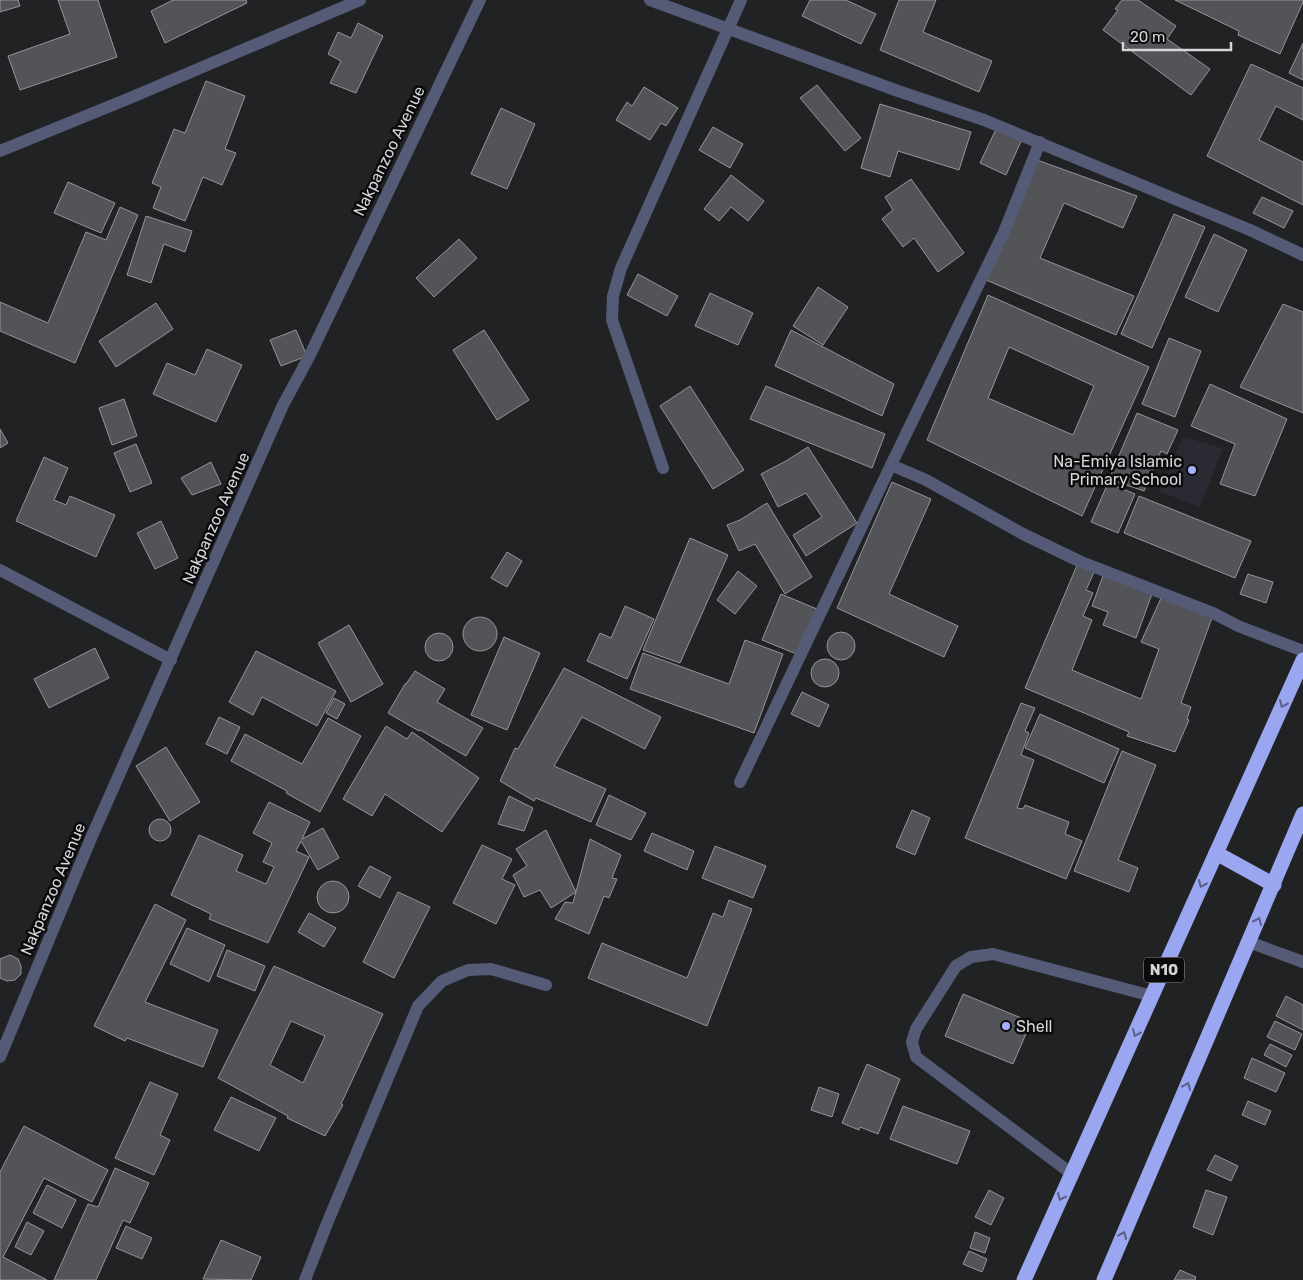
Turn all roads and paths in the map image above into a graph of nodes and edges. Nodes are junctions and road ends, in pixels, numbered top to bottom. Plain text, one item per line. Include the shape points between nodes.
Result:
1 (360, 0) edge
2 (480, 0) edge
3 (650, 0) edge
4 (741, 0) edge
5 (729, 28) junction
6 (1040, 142) junction
7 (0, 151) edge
8 (1303, 255) edge
9 (891, 465) junction
10 (663, 468) dead end
11 (0, 570) edge
12 (1303, 651) edge
13 (171, 660) junction
14 (1303, 660) edge
15 (740, 782) dead end
16 (1303, 814) edge
17 (1216, 852) junction
18 (1274, 885) junction
19 (1249, 942) junction
20 (1303, 962) edge
21 (546, 985) dead end
22 (1152, 996) junction
23 (0, 1057) edge
24 (1072, 1174) junction
25 (305, 1280) edge
26 (1024, 1280) edge
27 (1104, 1280) edge

1 - 7 street
2 - 13 street, Nakpanzoo Avenue via 283,405
3 - 5 street
4 - 5 street
5 - 6 street
5 - 10 street via 621,268 613,296 612,320
6 - 8 street
6 - 9 street via 1004,232
9 - 12 street via 1079,560
9 - 15 street
11 - 13 street
13 - 23 street, Nakpanzoo Avenue via 92,836
14 -> 17 highway, N10
16 - 18 highway
17 - 18 highway
17 -> 22 highway, N10
19 -> 18 highway
19 - 20 street
27 -> 19 highway
21 - 25 street via 492,968 468,970 442,981 418,1006
22 -> 24 highway, N10
22 - 24 street via 993,954 971,957 956,966 916,1029 912,1042 916,1056
24 -> 26 highway, N10

